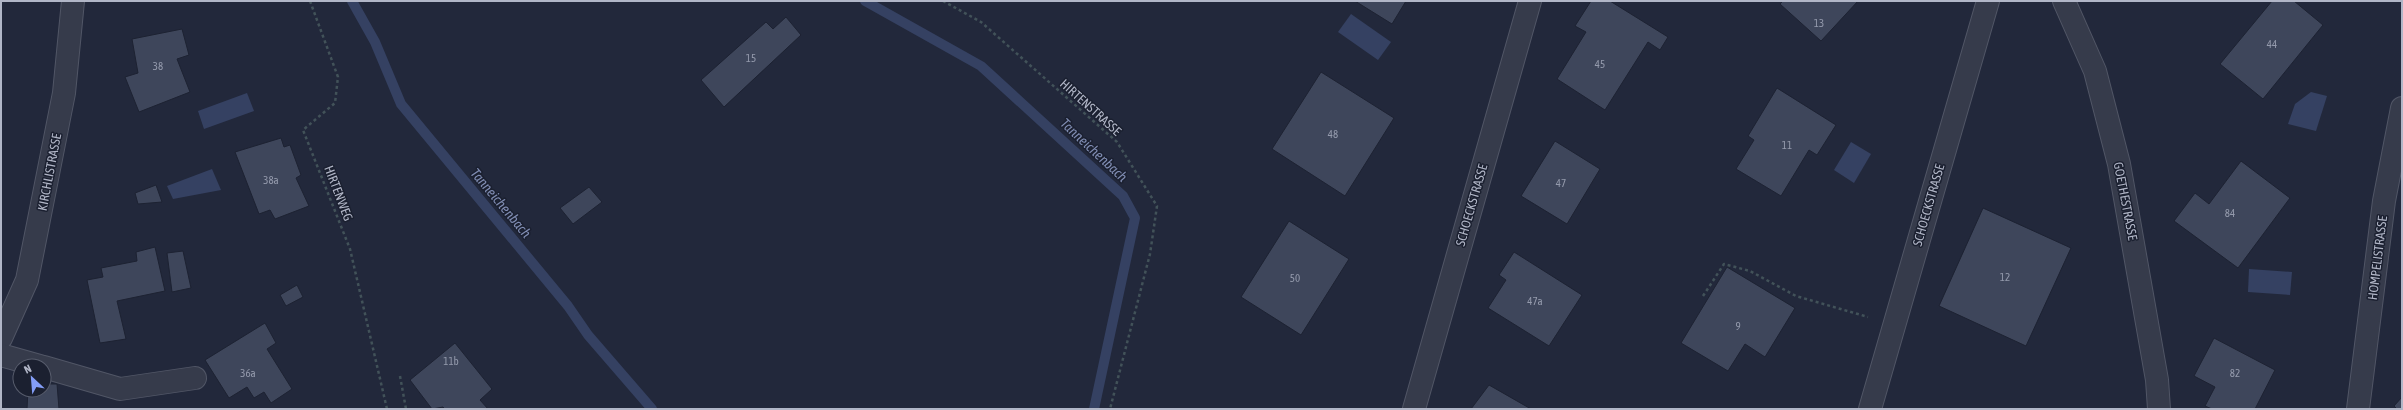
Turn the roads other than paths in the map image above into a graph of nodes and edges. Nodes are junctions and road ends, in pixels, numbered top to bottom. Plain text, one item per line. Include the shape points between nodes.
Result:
1 (73, 1) edge
2 (1530, 1) edge
3 (1988, 1) edge
4 (2064, 1) edge
5 (2402, 108) edge
6 (1, 338) edge
7 (1, 354) edge
8 (14, 358) edge
9 (52, 369) edge
10 (195, 378) dead end
11 (1414, 409) edge
12 (1870, 409) edge
13 (2159, 409) edge
14 (2358, 409) edge

1 - 6 street, KIRCHLISTRASSE via 64,93 27,280
2 - 11 street, SCHOECKSTRASSE
3 - 12 street, SCHOECKSTRASSE
4 - 13 street, GOETHESTRASSE via 2095,71 2119,164 2156,372
5 - 14 street, HOMPELISTRASSE via 2384,201
7 - 8 street
9 - 10 street via 120,389

